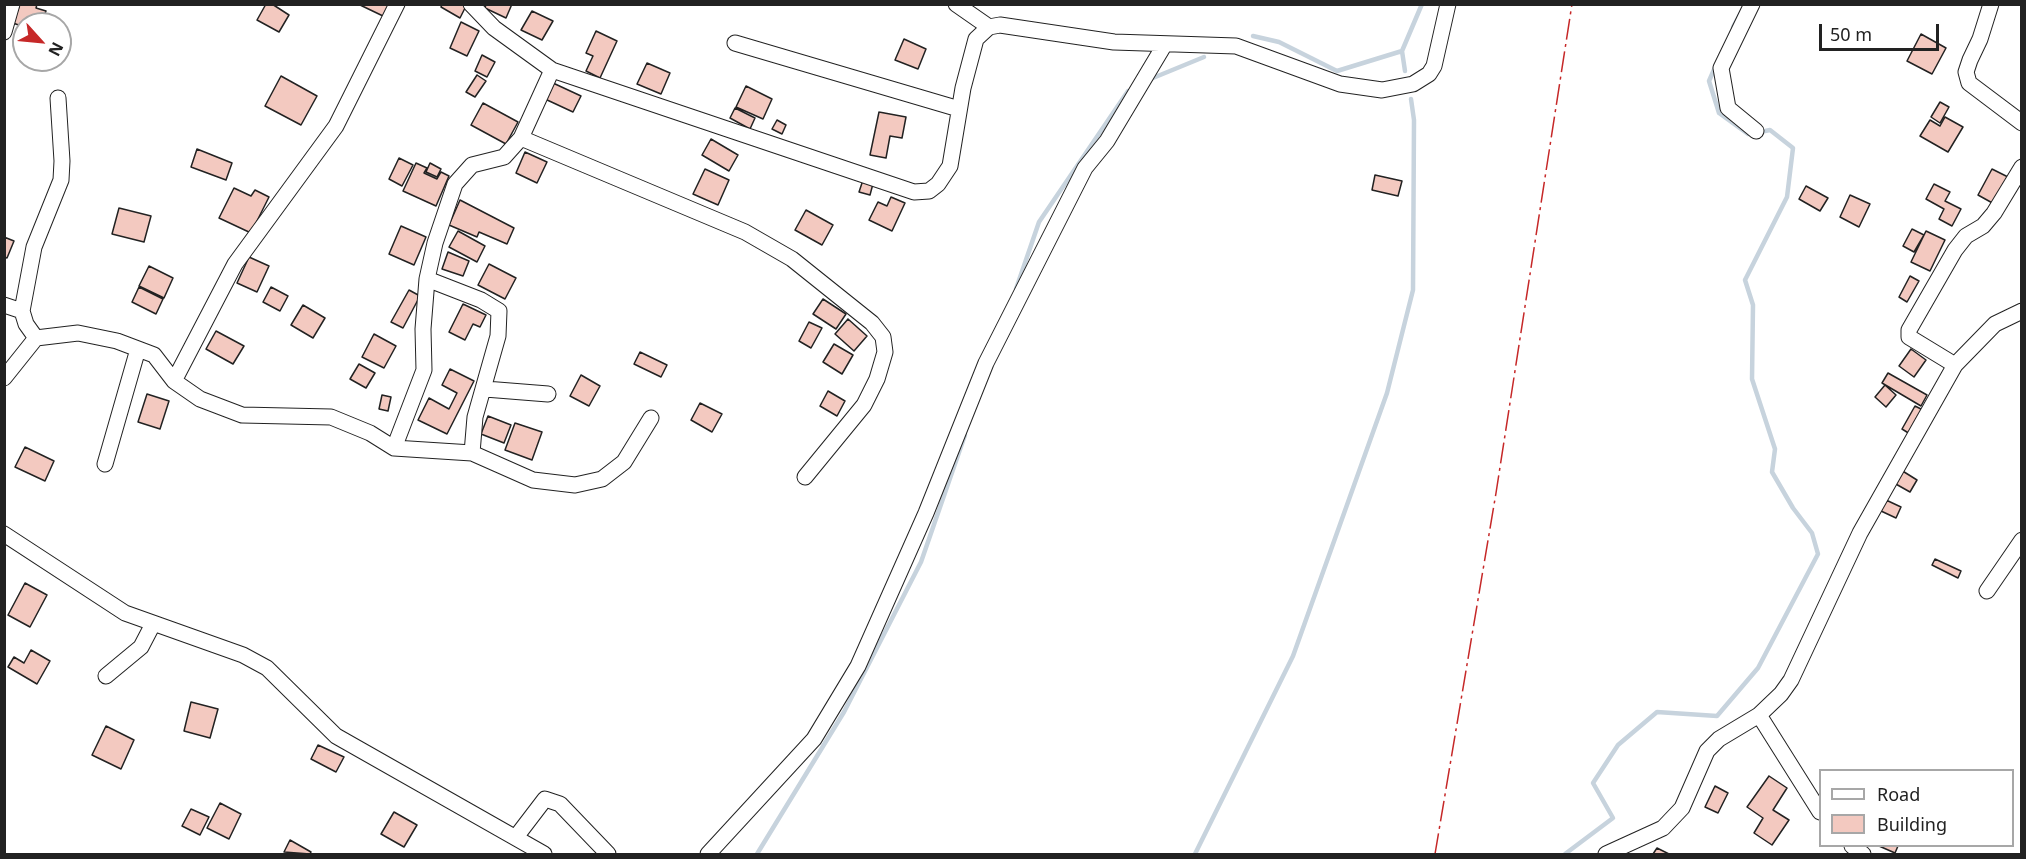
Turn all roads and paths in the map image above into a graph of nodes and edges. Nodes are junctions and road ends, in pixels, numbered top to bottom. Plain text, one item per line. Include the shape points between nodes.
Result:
1 (12, 4) edge
2 (397, 4) edge
3 (471, 4) edge
4 (956, 4) edge
5 (1448, 4) edge
6 (1752, 4) edge
7 (1991, 4) edge
8 (989, 27) junction
9 (4, 32) edge
10 (735, 43) dead end
11 (1165, 44) junction
12 (552, 70) junction
13 (58, 98) dead end
14 (959, 109) junction
15 (2022, 123) edge
16 (1756, 131) dead end
17 (521, 138) junction
18 (2022, 167) edge
19 (427, 279) junction
20 (4, 305) edge
21 (22, 311) junction
22 (2022, 311) edge
23 (36, 338) junction
24 (138, 349) junction
25 (1955, 365) junction
26 (4, 378) edge
27 (174, 381) junction
28 (485, 389) junction
29 (548, 394) dead end
30 (651, 418) dead end
31 (394, 448) junction
32 (472, 453) junction
33 (105, 464) dead end
34 (806, 477) dead end
35 (4, 534) edge
36 (2022, 540) edge
37 (1987, 591) dead end
38 (153, 624) junction
39 (106, 676) dead end
40 (1759, 715) junction
41 (1819, 809) edge
42 (516, 837) junction
43 (544, 855) edge
44 (608, 855) edge
45 (708, 855) edge
46 (1606, 855) edge

1 - 9 street
2 - 27 street via 336,126 235,264
3 - 12 street via 495,28
4 - 8 street
5 - 11 street via 1429,74 1413,84 1382,90 1340,84 1236,46
6 - 16 street via 1721,68 1728,108
7 - 15 street via 1966,72 1969,83
8 - 11 street
8 - 14 street via 976,39
10 - 14 street
11 - 45 street via 1107,141 1085,168 986,363 926,513 858,666 814,739
12 - 14 street via 914,192 929,191 950,166
12 - 17 street
13 - 21 street via 61,180 34,247
17 - 19 street via 504,157 472,165 454,184
17 - 34 street via 745,232 792,259 872,323 883,337 885,352 877,379 864,405
18 - 25 street via 1994,213 1955,250 1910,330 1914,342
19 - 28 street via 499,311 498,336
19 - 31 street via 425,361
20 - 21 street
21 - 23 street
22 - 25 street via 1995,324
23 - 24 street via 78,333
23 - 26 street
24 - 27 street via 154,355
24 - 33 street
25 - 40 street via 1860,533 1791,680
27 - 31 street via 200,399 242,415 331,417
28 - 29 street
28 - 32 street via 475,417
30 - 32 street via 624,462 602,479 575,485 533,480
31 - 32 street
35 - 38 street via 125,613
36 - 37 street
38 - 39 street via 141,647
38 - 42 street via 243,655 267,668 336,736
40 - 41 street
40 - 46 street via 1719,739 1707,751 1682,808 1663,828
42 - 43 street
42 - 44 street via 545,799 560,804

